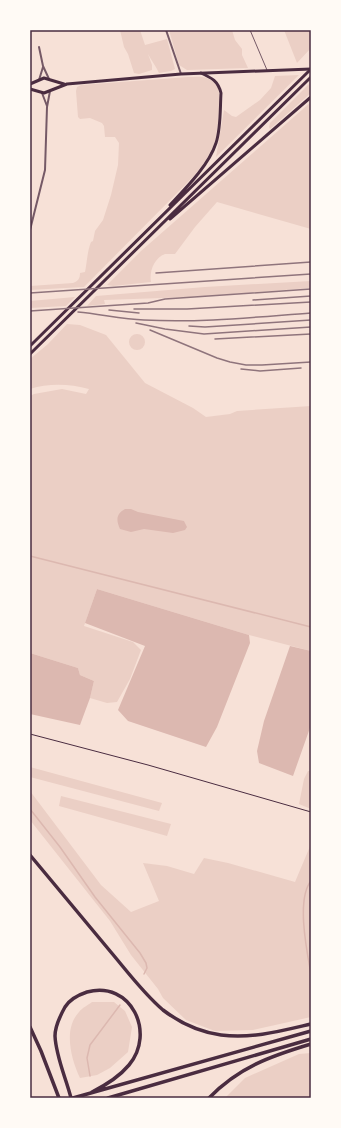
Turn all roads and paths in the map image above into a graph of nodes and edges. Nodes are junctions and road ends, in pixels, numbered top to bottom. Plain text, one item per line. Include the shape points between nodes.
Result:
1 (166, 30) edge
2 (250, 30) edge
3 (39, 47) dead end
4 (43, 66) junction
5 (311, 69) edge
6 (268, 70) junction
7 (201, 73) junction
8 (181, 74) junction
9 (311, 77) edge
10 (49, 79) junction
11 (39, 81) junction
12 (30, 84) edge
13 (65, 84) junction
14 (30, 89) edge
15 (50, 90) junction
16 (41, 92) junction
17 (311, 97) edge
18 (47, 107) junction
19 (153, 225) junction
20 (158, 229) junction
21 (30, 230) edge
22 (30, 346) edge
23 (30, 354) edge
24 (30, 734) edge
25 (311, 812) edge
26 (30, 855) edge
27 (311, 1024) edge
28 (31, 1028) edge
29 (311, 1031) edge
30 (311, 1039) edge
31 (311, 1044) edge
32 (92, 1092) junction
33 (59, 1098) edge
34 (72, 1098) edge
35 (108, 1098) edge
36 (209, 1098) edge

1 - 8 street
2 - 6 lane
3 - 4 street
4 - 10 street
4 - 11 street
5 - 6 main road
5 - 19 main road
6 - 7 main road
7 - 8 main road
7 - 19 main road via 215,80 219,86 216,143 210,157
8 - 13 main road
9 - 20 main road
10 - 11 main road
10 - 13 main road
10 - 15 main road via 52,85
11 - 12 main road
11 - 16 main road via 37,88
13 - 15 main road
14 - 16 main road
15 - 16 main road via 46,93
15 - 18 street
16 - 18 street
17 - 20 main road
18 - 21 street via 45,170
19 - 22 main road
20 - 23 main road
24 - 25 path
26 - 27 highway via 142,989 163,1010 181,1021 211,1033 241,1036 277,1032
28 - 33 highway
29 - 32 highway
30 - 35 highway
31 - 36 highway via 256,1063 241,1071
32 - 34 highway
32 - 34 highway via 109,1083 129,1065 138,1051 141,1034 140,1024 131,1005 123,998 104,990 90,992 68,1002 57,1024 56,1048

